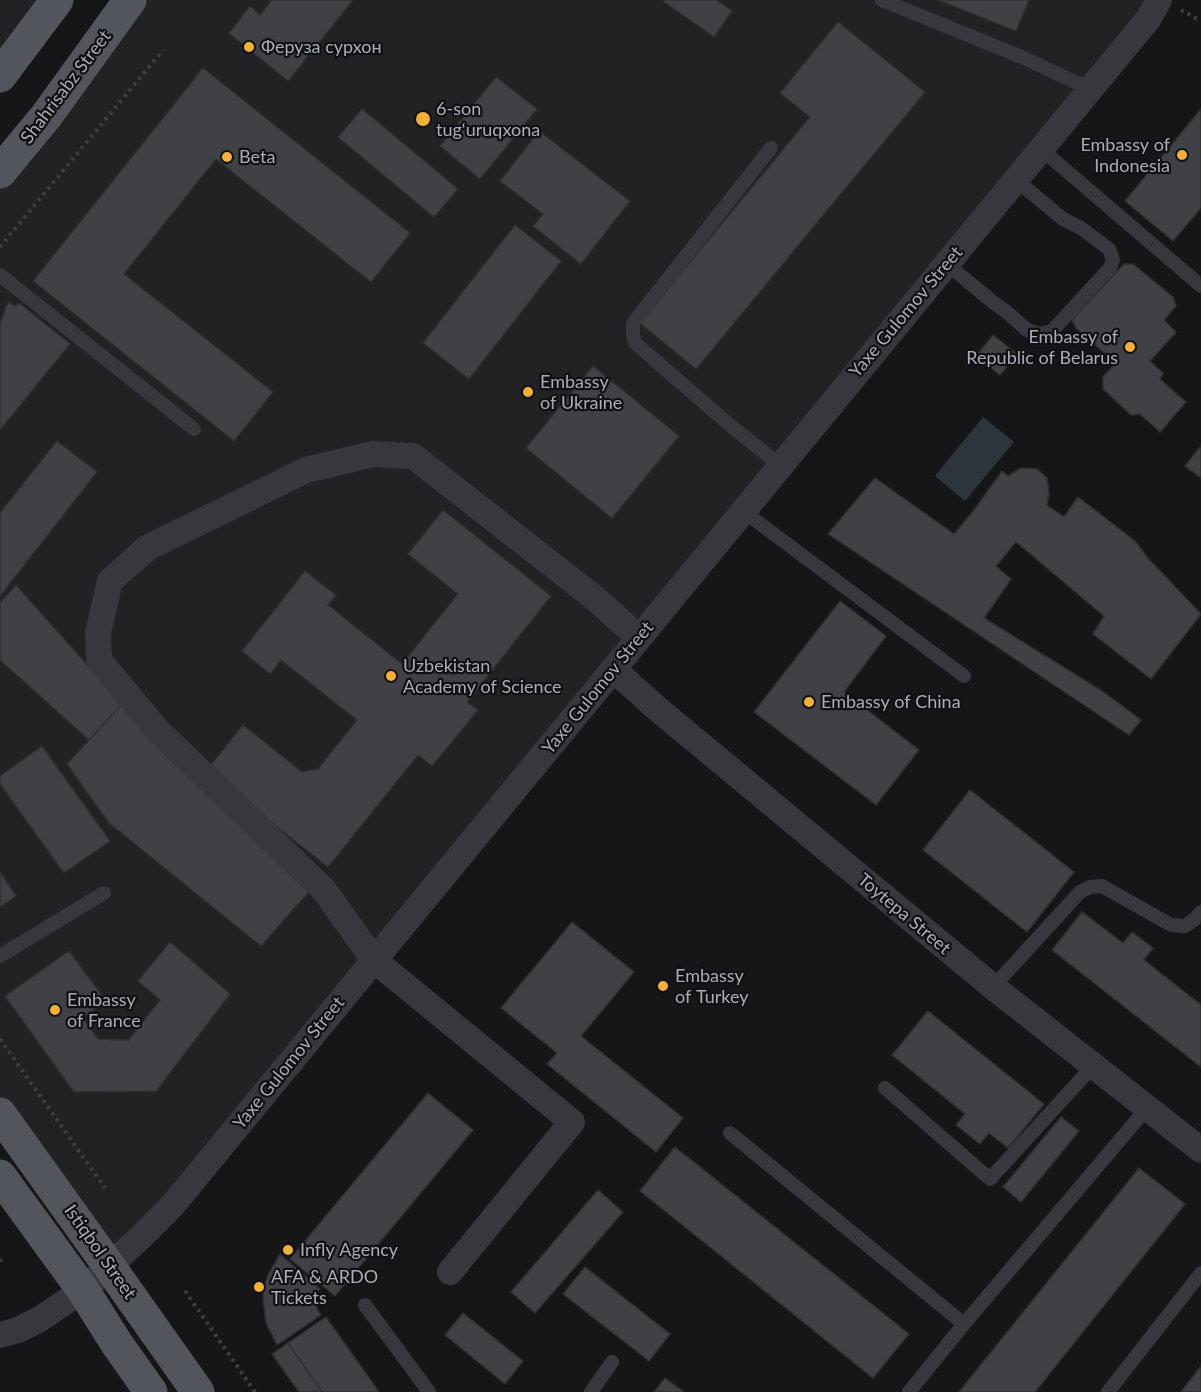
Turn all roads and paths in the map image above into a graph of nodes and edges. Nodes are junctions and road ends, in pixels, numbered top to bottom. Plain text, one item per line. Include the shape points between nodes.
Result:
1 (57, 0) edge
2 (130, 0) edge
3 (882, 0) edge
4 (1159, 0) edge
5 (163, 50) dead end
6 (0, 76) edge
7 (1090, 90) junction
8 (771, 148) dead end
9 (1041, 149) junction
10 (0, 172) edge
11 (1016, 180) junction
12 (0, 247) edge
13 (947, 264) junction
14 (0, 275) edge
15 (1201, 286) edge
16 (194, 429) dead end
17 (780, 465) junction
18 (743, 511) junction
19 (639, 638) junction
20 (614, 669) junction
21 (964, 676) dead end
22 (104, 893) dead end
23 (1201, 912) edge
24 (0, 956) edge
25 (374, 960) junction
26 (993, 987) junction
27 (0, 1039) edge
28 (1093, 1066) junction
29 (885, 1088) dead end
30 (1147, 1108) junction
31 (0, 1114) edge
32 (730, 1133) dead end
33 (1201, 1150) edge
34 (0, 1176) edge
35 (105, 1188) dead end
36 (0, 1259) edge
37 (4, 1264) dead end
38 (109, 1266) junction
39 (450, 1272) dead end
40 (1201, 1273) edge
41 (83, 1290) junction
42 (185, 1291) dead end
43 (365, 1305) dead end
44 (964, 1324) junction
45 (0, 1335) edge
46 (612, 1362) dead end
47 (151, 1392) edge
48 (198, 1392) edge
49 (255, 1392) edge
50 (429, 1392) edge
51 (591, 1392) edge
52 (909, 1392) edge
53 (1108, 1392) edge

1 - 6 main road
2 - 10 main road, Shahrisabz Street via 47,115
3 - 7 lane via 1024,58
4 - 7 street, Yaxe Gulomov Street via 1149,18
5 - 12 path
7 - 9 street, Yaxe Gulomov Street
8 - 17 lane via 633,323 633,335 635,343
9 - 11 street, Yaxe Gulomov Street
9 - 15 lane
11 - 13 street, Yaxe Gulomov Street
11 - 13 lane via 1063,219 1109,249 1113,260 1110,268 1052,331 1041,334 1027,330
13 - 17 street, Yaxe Gulomov Street
14 - 16 lane
17 - 18 street, Yaxe Gulomov Street
18 - 19 street, Yaxe Gulomov Street
18 - 21 lane
19 - 20 street, Yaxe Gulomov Street
19 - 25 street via 596,599 413,456 373,454 306,470 147,548 110,581 98,633 99,660 158,731 324,890
20 - 25 street, Yaxe Gulomov Street
20 - 26 street, Toytepa Street
22 - 24 lane
23 - 26 lane via 1185,926 1171,925 1102,886 1090,887 1080,892
25 - 38 street, Yaxe Gulomov Street via 172,1206
25 - 39 street via 572,1122
26 - 28 street, Toytepa Street
27 - 35 path
28 - 29 lane via 990,1179
28 - 30 street, Toytepa Street
30 - 33 street, Toytepa Street
30 - 44 lane
31 - 38 main road, Istiqbol Street
32 - 44 lane
34 - 41 main road, Istiqbol Street
36 - 37 path
38 - 41 street, Yaxe Gulomov Street
38 - 48 main road, Istiqbol Street
40 - 53 lane
41 - 45 street, Yaxe Gulomov Street via 40,1319
41 - 47 main road, Istiqbol Street
42 - 49 path
43 - 50 lane
44 - 52 lane
46 - 51 lane

